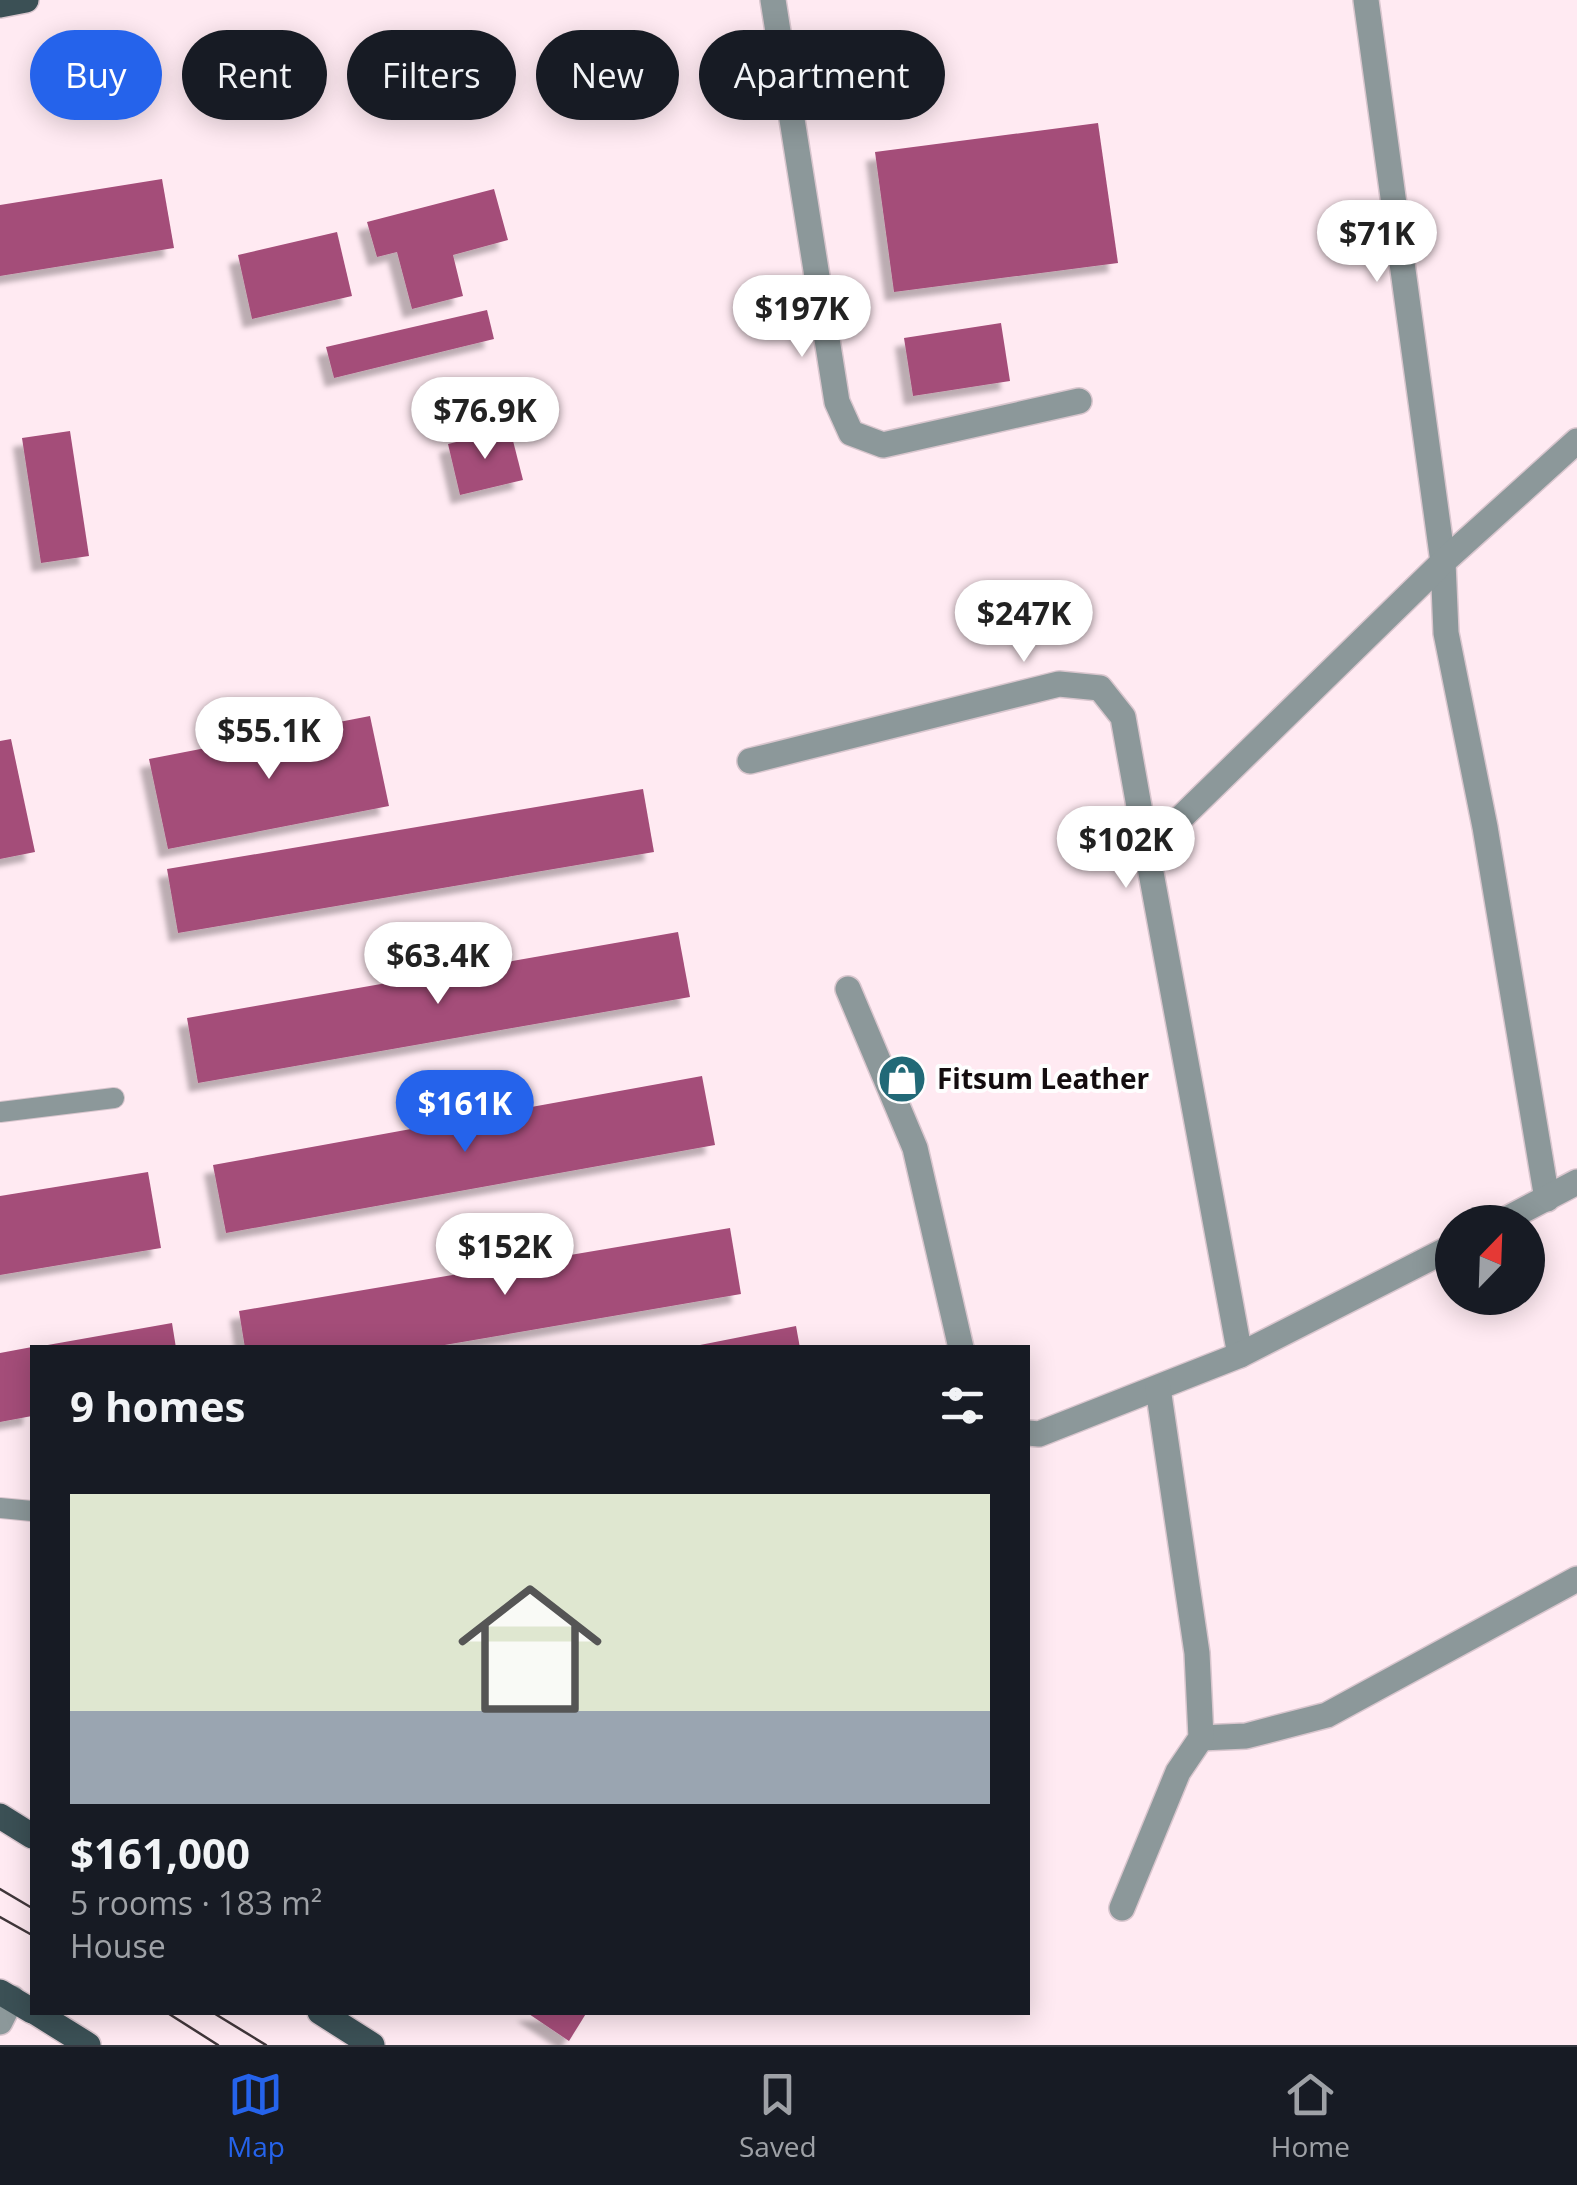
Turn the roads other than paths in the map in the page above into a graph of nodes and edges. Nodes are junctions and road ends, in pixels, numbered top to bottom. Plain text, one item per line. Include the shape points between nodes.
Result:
1 (26, 0) edge
2 (773, 0) edge
3 (1366, 0) edge
4 (0, 5) edge
5 (1079, 401) dead end
6 (1577, 441) edge
7 (1443, 562) junction
8 (750, 761) dead end
9 (1146, 850) junction
10 (848, 989) dead end
11 (114, 1098) dead end
12 (0, 1112) edge
13 (1577, 1182) edge
14 (1547, 1199) junction
15 (1535, 1205) edge
16 (1435, 1256) edge
17 (960, 1345) edge
18 (1240, 1354) junction
19 (1158, 1388) junction
20 (1030, 1433) edge
21 (0, 1508) edge
22 (30, 1511) edge
23 (1577, 1579) edge
24 (1201, 1738) junction
25 (0, 1816) edge
26 (30, 1835) edge
27 (1122, 1908) dead end
28 (20, 2003) edge
29 (39, 2015) edge
30 (325, 2015) edge
31 (0, 2022) edge
32 (88, 2045) edge
33 (372, 2045) edge

1 - 4 main road
2 - 5 street via 837,402 851,434 883,445
3 - 7 street
6 - 7 street
7 - 9 street
7 - 14 street via 1446,634
8 - 9 street via 1058,684 1100,688 1124,718
9 - 18 street
10 - 17 street via 915,1148
11 - 12 lane
13 - 14 street
14 - 15 street
16 - 18 street
18 - 19 street
19 - 20 street
19 - 24 street via 1197,1653
21 - 22 lane
23 - 24 street via 1327,1715 1246,1736
24 - 27 street via 1178,1772
25 - 26 main road
28 - 31 street
29 - 32 main road
30 - 33 main road

